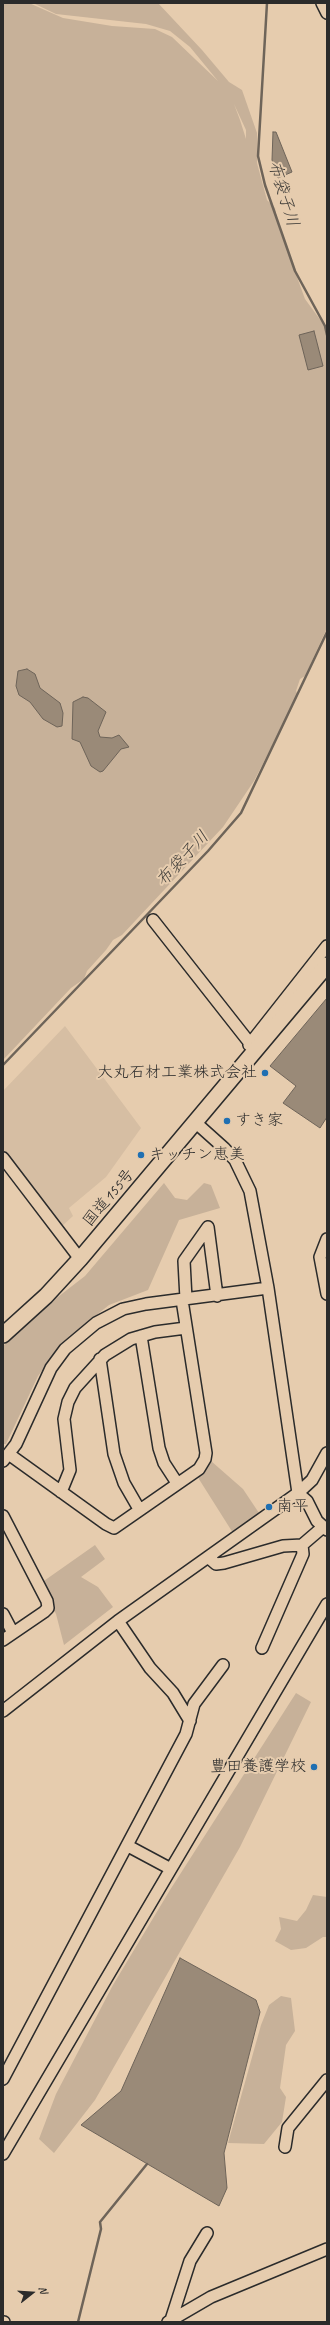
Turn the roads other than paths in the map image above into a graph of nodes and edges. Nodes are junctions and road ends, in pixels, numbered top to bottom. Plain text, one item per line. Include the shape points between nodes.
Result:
1 (322, 3) edge
2 (327, 13) edge
3 (153, 920) dead end
4 (327, 946) edge
5 (327, 965) edge
6 (252, 1048) junction
7 (195, 1122) junction
8 (3, 1158) edge
9 (327, 1239) edge
10 (80, 1260) junction
11 (268, 1288) junction
12 (327, 1294) edge
13 (217, 1296) junction
14 (184, 1299) junction
15 (186, 1328) junction
16 (3, 1335) edge
17 (141, 1336) junction
18 (100, 1359) junction
19 (327, 1453) edge
20 (6, 1458) edge
21 (177, 1483) junction
22 (61, 1492) junction
23 (298, 1492) junction
24 (139, 1509) junction
25 (3, 1516) edge
26 (325, 1529) edge
27 (302, 1546) junction
28 (209, 1558) junction
29 (327, 1604) edge
30 (3, 1614) edge
31 (118, 1621) junction
32 (13, 1633) junction
33 (3, 1640) edge
34 (262, 1648) dead end
35 (223, 1665) dead end
36 (3, 1711) edge
37 (190, 1721) junction
38 (128, 1846) junction
39 (171, 1869) junction
40 (3, 2079) edge
41 (327, 2080) edge
42 (285, 2147) dead end
43 (3, 2154) edge
44 (207, 2233) dead end
45 (327, 2250) edge
46 (170, 2321) edge

1 - 2 street
3 - 6 street
4 - 6 street
5 - 6 highway, 国道155号
6 - 7 highway, 国道155号
7 - 10 highway, 国道155号
7 - 11 street via 224,1148 244,1175 255,1210
8 - 10 street
9 - 12 street via 320,1257
10 - 16 highway, 国道155号 via 46,1296
11 - 13 street
11 - 23 street
13 - 14 street
13 - 14 street via 208,1227 184,1261
14 - 15 street
14 - 20 street via 123,1309 96,1323 74,1340 46,1378
15 - 17 street
15 - 21 street via 206,1453 199,1469
17 - 18 street via 130,1339
17 - 21 street via 159,1448 164,1463
18 - 22 street via 75,1388 67,1407 65,1425 70,1470
18 - 24 street via 114,1454 124,1483
19 - 23 street via 312,1480
20 - 22 street
21 - 24 street
22 - 24 street via 114,1528
23 - 26 street
23 - 28 street
25 - 32 street via 41,1588 48,1608
26 - 27 street
27 - 28 street via 283,1546 224,1563 216,1564
27 - 34 street via 303,1554
28 - 31 street
29 - 39 street
30 - 32 street
31 - 36 street
31 - 37 street via 150,1668 173,1693
32 - 33 street
35 - 37 street via 194,1704
37 - 38 street via 186,1734
38 - 39 street
38 - 40 street
39 - 43 street
41 - 42 street via 288,2128
44 - 46 street via 190,2262
45 - 46 street via 211,2297

